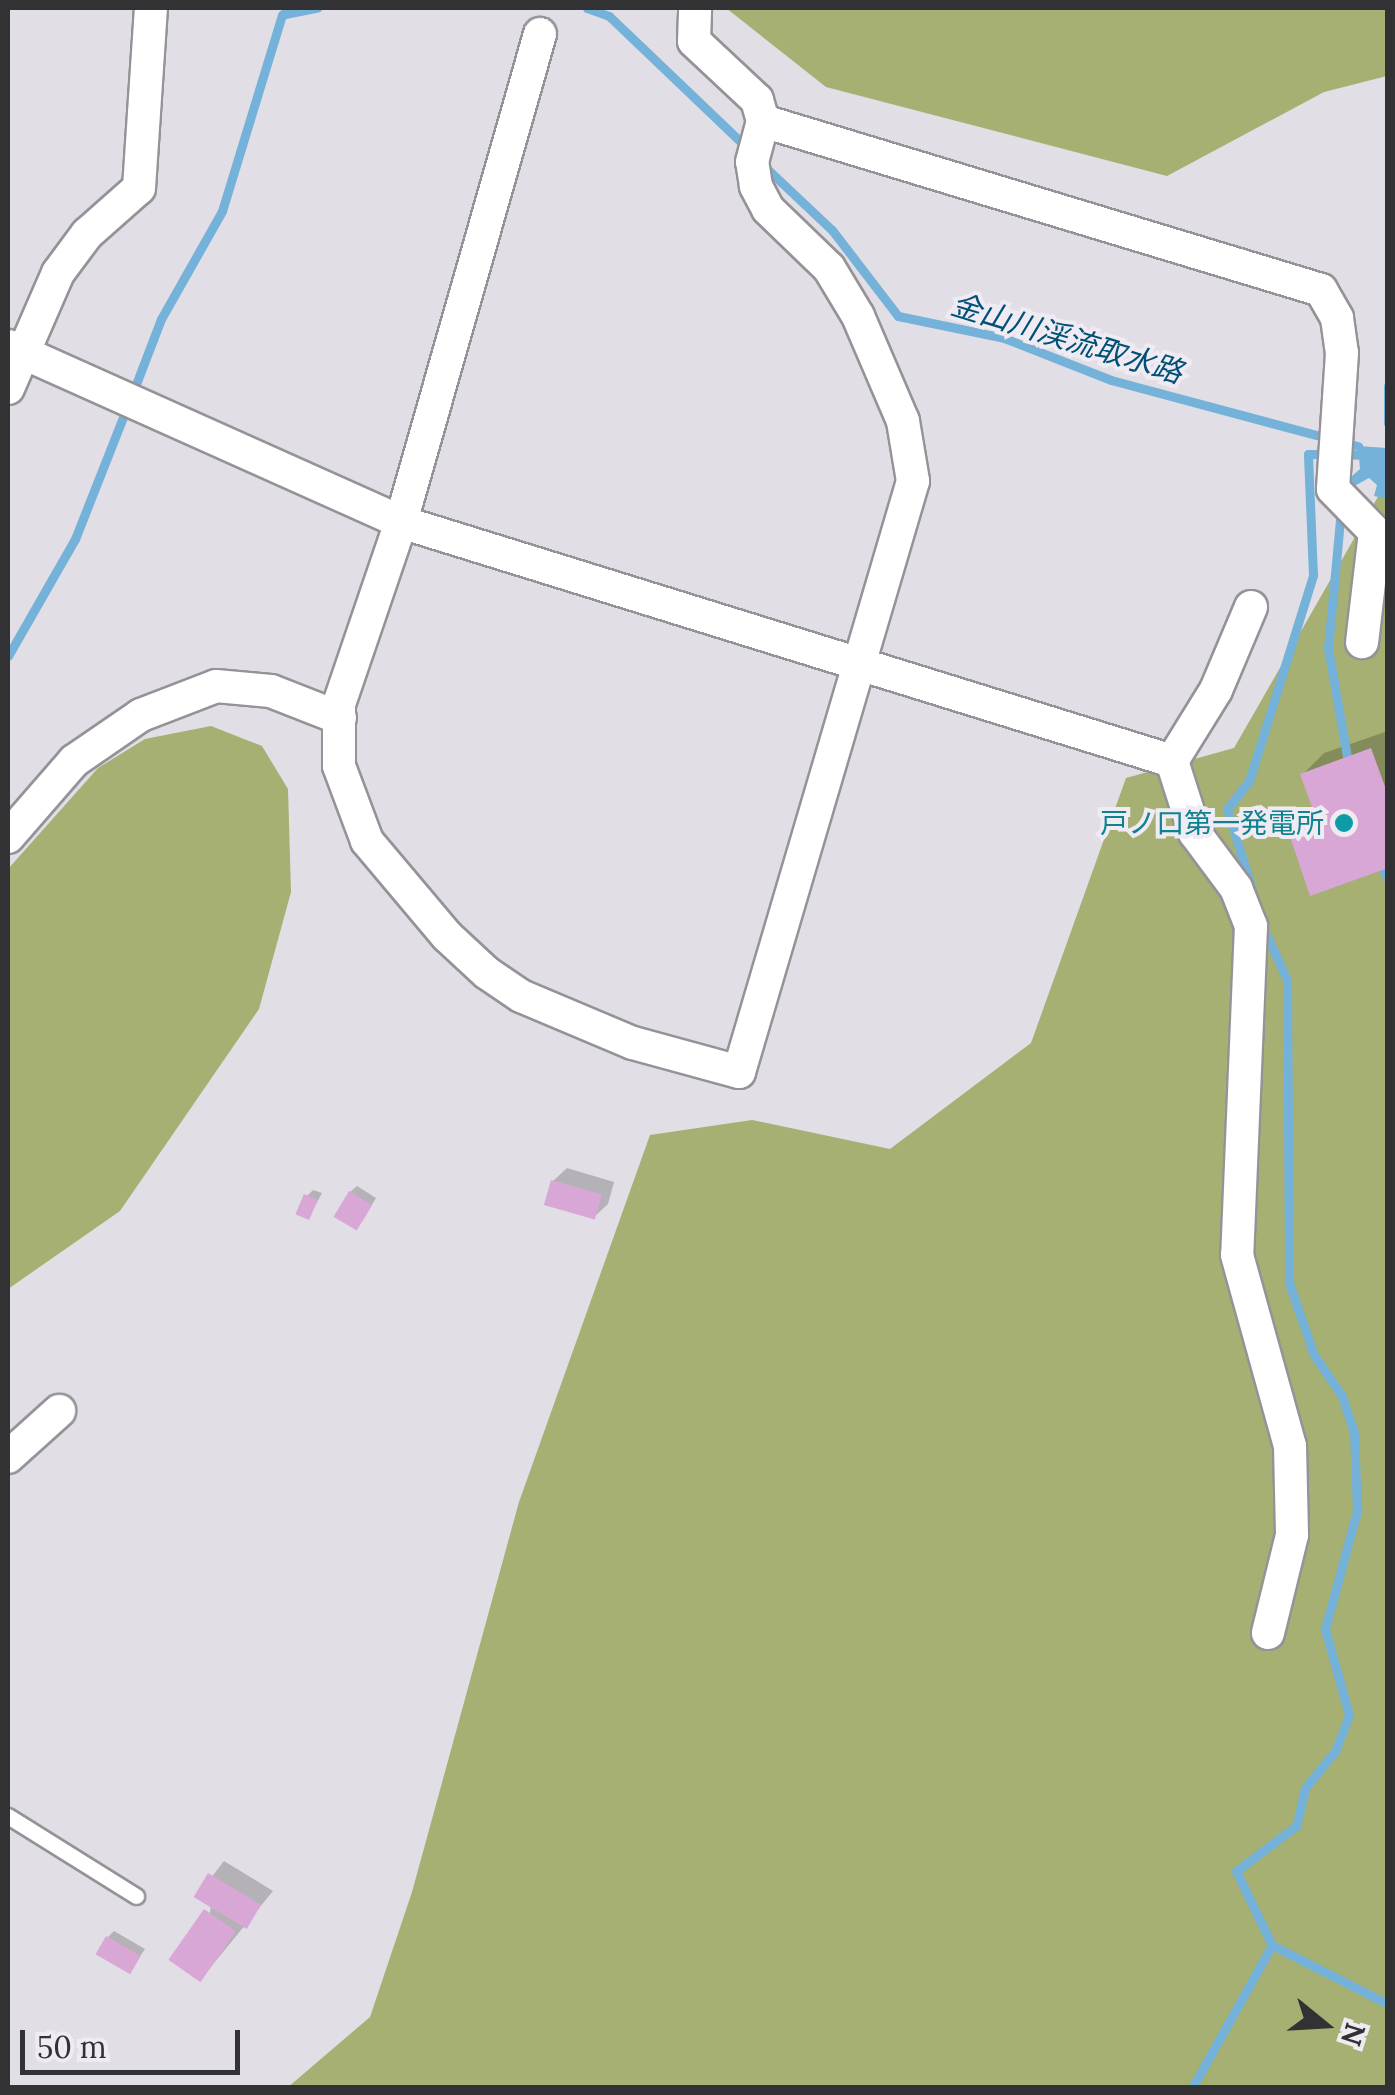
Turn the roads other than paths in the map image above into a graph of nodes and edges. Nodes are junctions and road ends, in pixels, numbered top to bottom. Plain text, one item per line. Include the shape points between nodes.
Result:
1 (151, 8) edge
2 (695, 8) edge
3 (540, 34) dead end
4 (763, 121) junction
5 (15, 349) edge
6 (8, 388) edge
7 (401, 522) junction
8 (1251, 607) dead end
9 (1362, 642) dead end
10 (862, 668) junction
11 (340, 718) junction
12 (1172, 762) junction
13 (8, 837) edge
14 (59, 1410) dead end
15 (8, 1457) edge
16 (1268, 1633) dead end
17 (8, 1816) edge
18 (136, 1896) dead end

1 - 5 street via 140,188 87,234
2 - 4 street via 694,41 757,100
3 - 7 street
4 - 9 street via 1321,290 1338,318 1342,352 1333,488 1375,532
4 - 10 street via 752,162 756,186 768,209 829,268 858,316 902,422 914,480
5 - 6 street
5 - 7 street
7 - 10 street
7 - 11 street
8 - 12 street via 1216,690
10 - 11 street via 739,1072 633,1042 521,996 487,972 447,936 367,841 340,766
10 - 12 street
11 - 13 street via 271,691 216,686 142,716 74,761
12 - 16 street via 1196,833 1236,888 1251,926 1236,1255 1290,1446 1292,1535
14 - 15 street
17 - 18 lane

